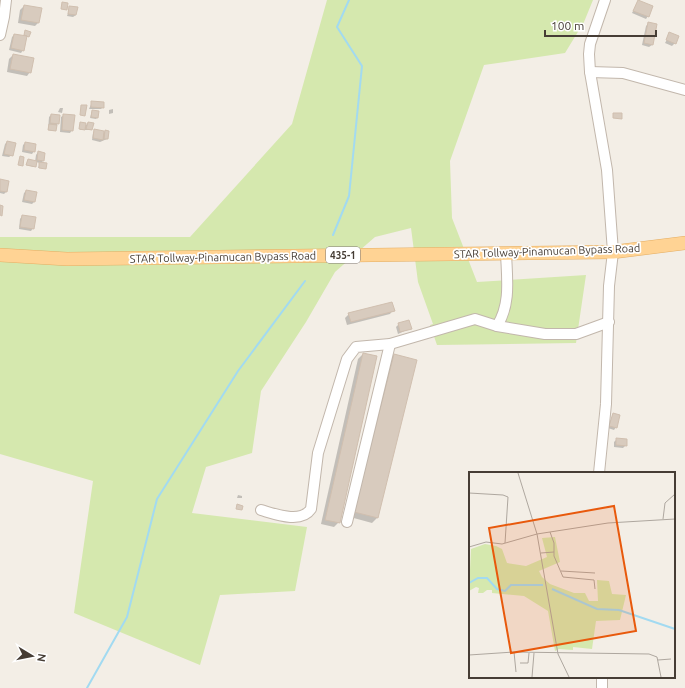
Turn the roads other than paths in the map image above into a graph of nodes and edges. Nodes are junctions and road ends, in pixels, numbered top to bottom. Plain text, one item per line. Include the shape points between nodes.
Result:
1 (6, 0) edge
2 (606, 0) edge
3 (2, 17) edge
4 (0, 35) edge
5 (590, 72) junction
6 (685, 90) edge
7 (685, 243) edge
8 (613, 252) junction
9 (506, 253) junction
10 (0, 254) edge
11 (609, 322) junction
12 (497, 326) junction
13 (390, 344) junction
14 (599, 472) edge
15 (261, 510) dead end
16 (347, 522) dead end

1 - 3 street
2 - 5 street via 590,44
3 - 4 street
5 - 6 street via 623,73
5 - 8 street via 607,170
7 - 8 main road, STAR Tollway-Pinamucan Bypass Road / 435-1
8 - 9 main road, STAR Tollway-Pinamucan Bypass Road / 435-1
8 - 11 street via 609,286
9 - 10 main road, STAR Tollway-Pinamucan Bypass Road / 435-1 via 67,258
9 - 12 street via 506,304
11 - 12 street via 576,334 545,334
11 - 14 street via 606,404
12 - 13 street via 469,319
13 - 15 street via 356,347 347,359 318,453 309,512 303,516 292,517
13 - 16 street

